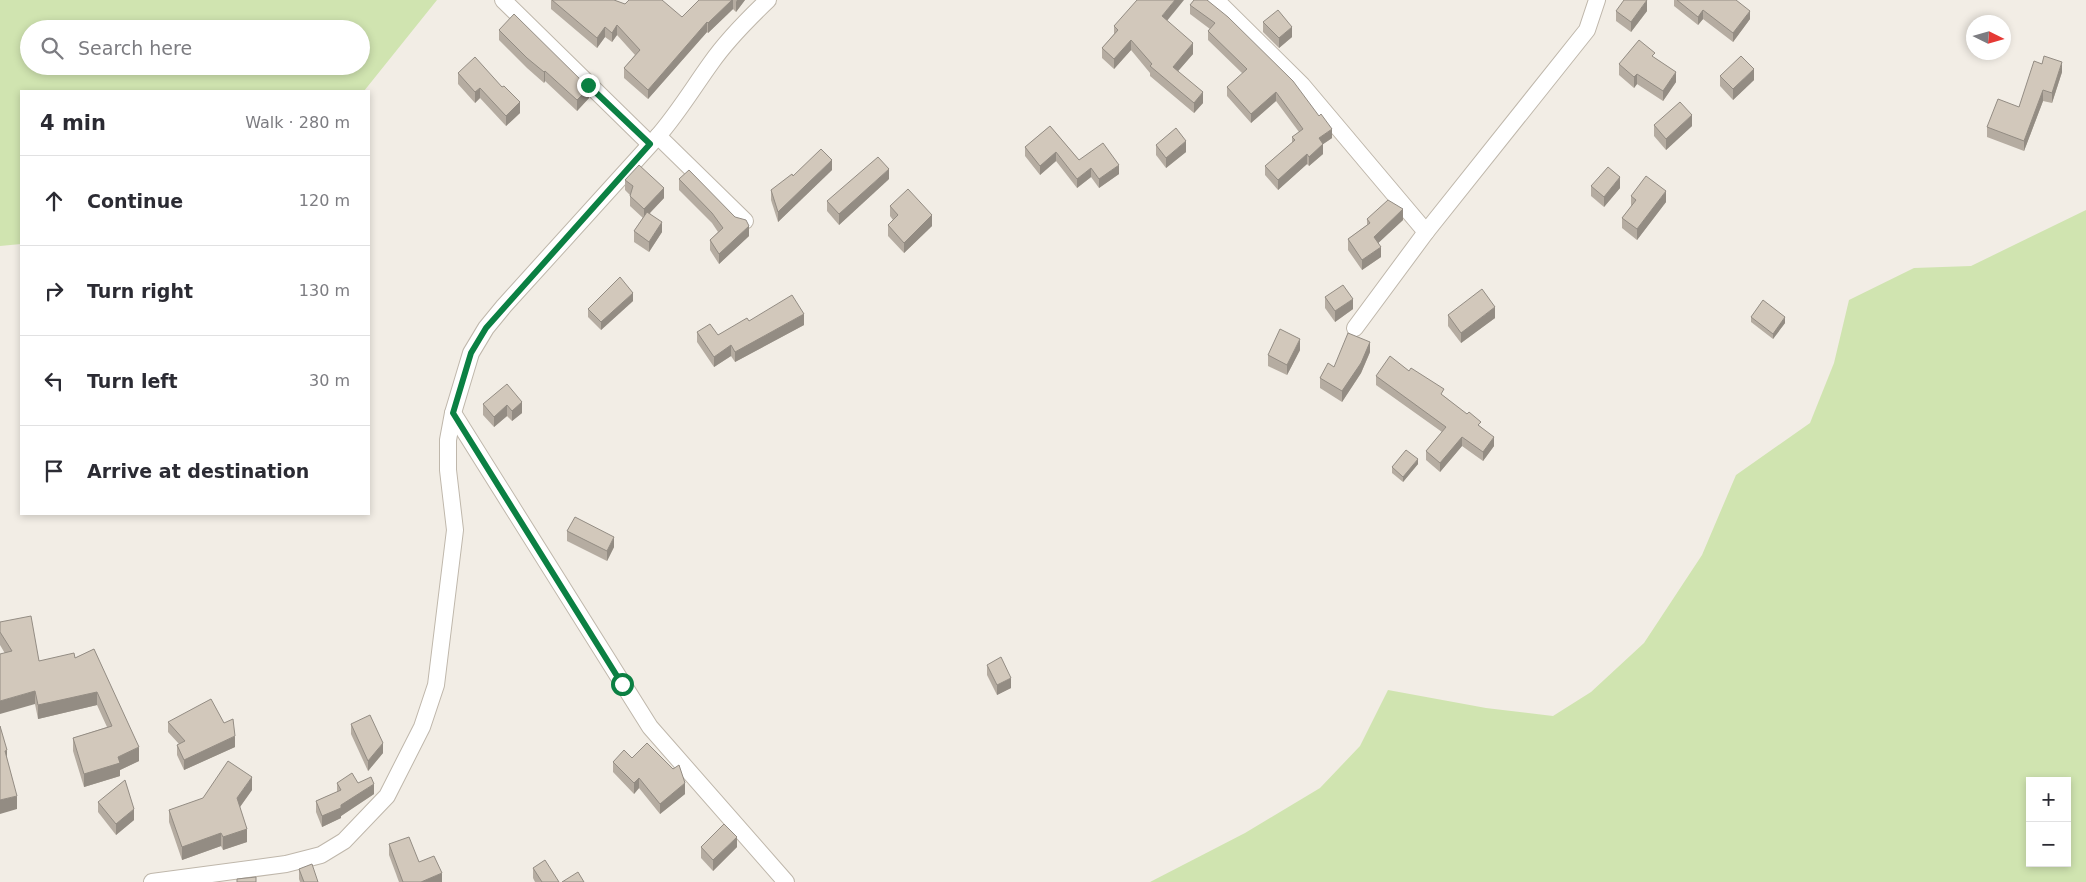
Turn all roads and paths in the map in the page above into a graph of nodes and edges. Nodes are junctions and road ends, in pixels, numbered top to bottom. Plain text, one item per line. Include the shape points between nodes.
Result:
1 (503, 0) edge
2 (768, 0) edge
3 (1216, 0) edge
4 (1597, 0) edge
5 (654, 140) junction
6 (745, 221) edge
7 (1426, 232) junction
8 (1355, 328) dead end
9 (453, 413) junction
10 (220, 878) edge
11 (152, 882) edge
12 (786, 882) edge

1 - 5 street
2 - 5 street via 712,62
3 - 7 street via 1302,85
4 - 7 street via 1588,30
5 - 6 street
5 - 9 street via 486,328 471,353
7 - 8 street
9 - 10 street via 448,440 448,470 456,530 436,685 422,727 387,796 344,841 321,855
9 - 12 street via 650,727
10 - 11 street

